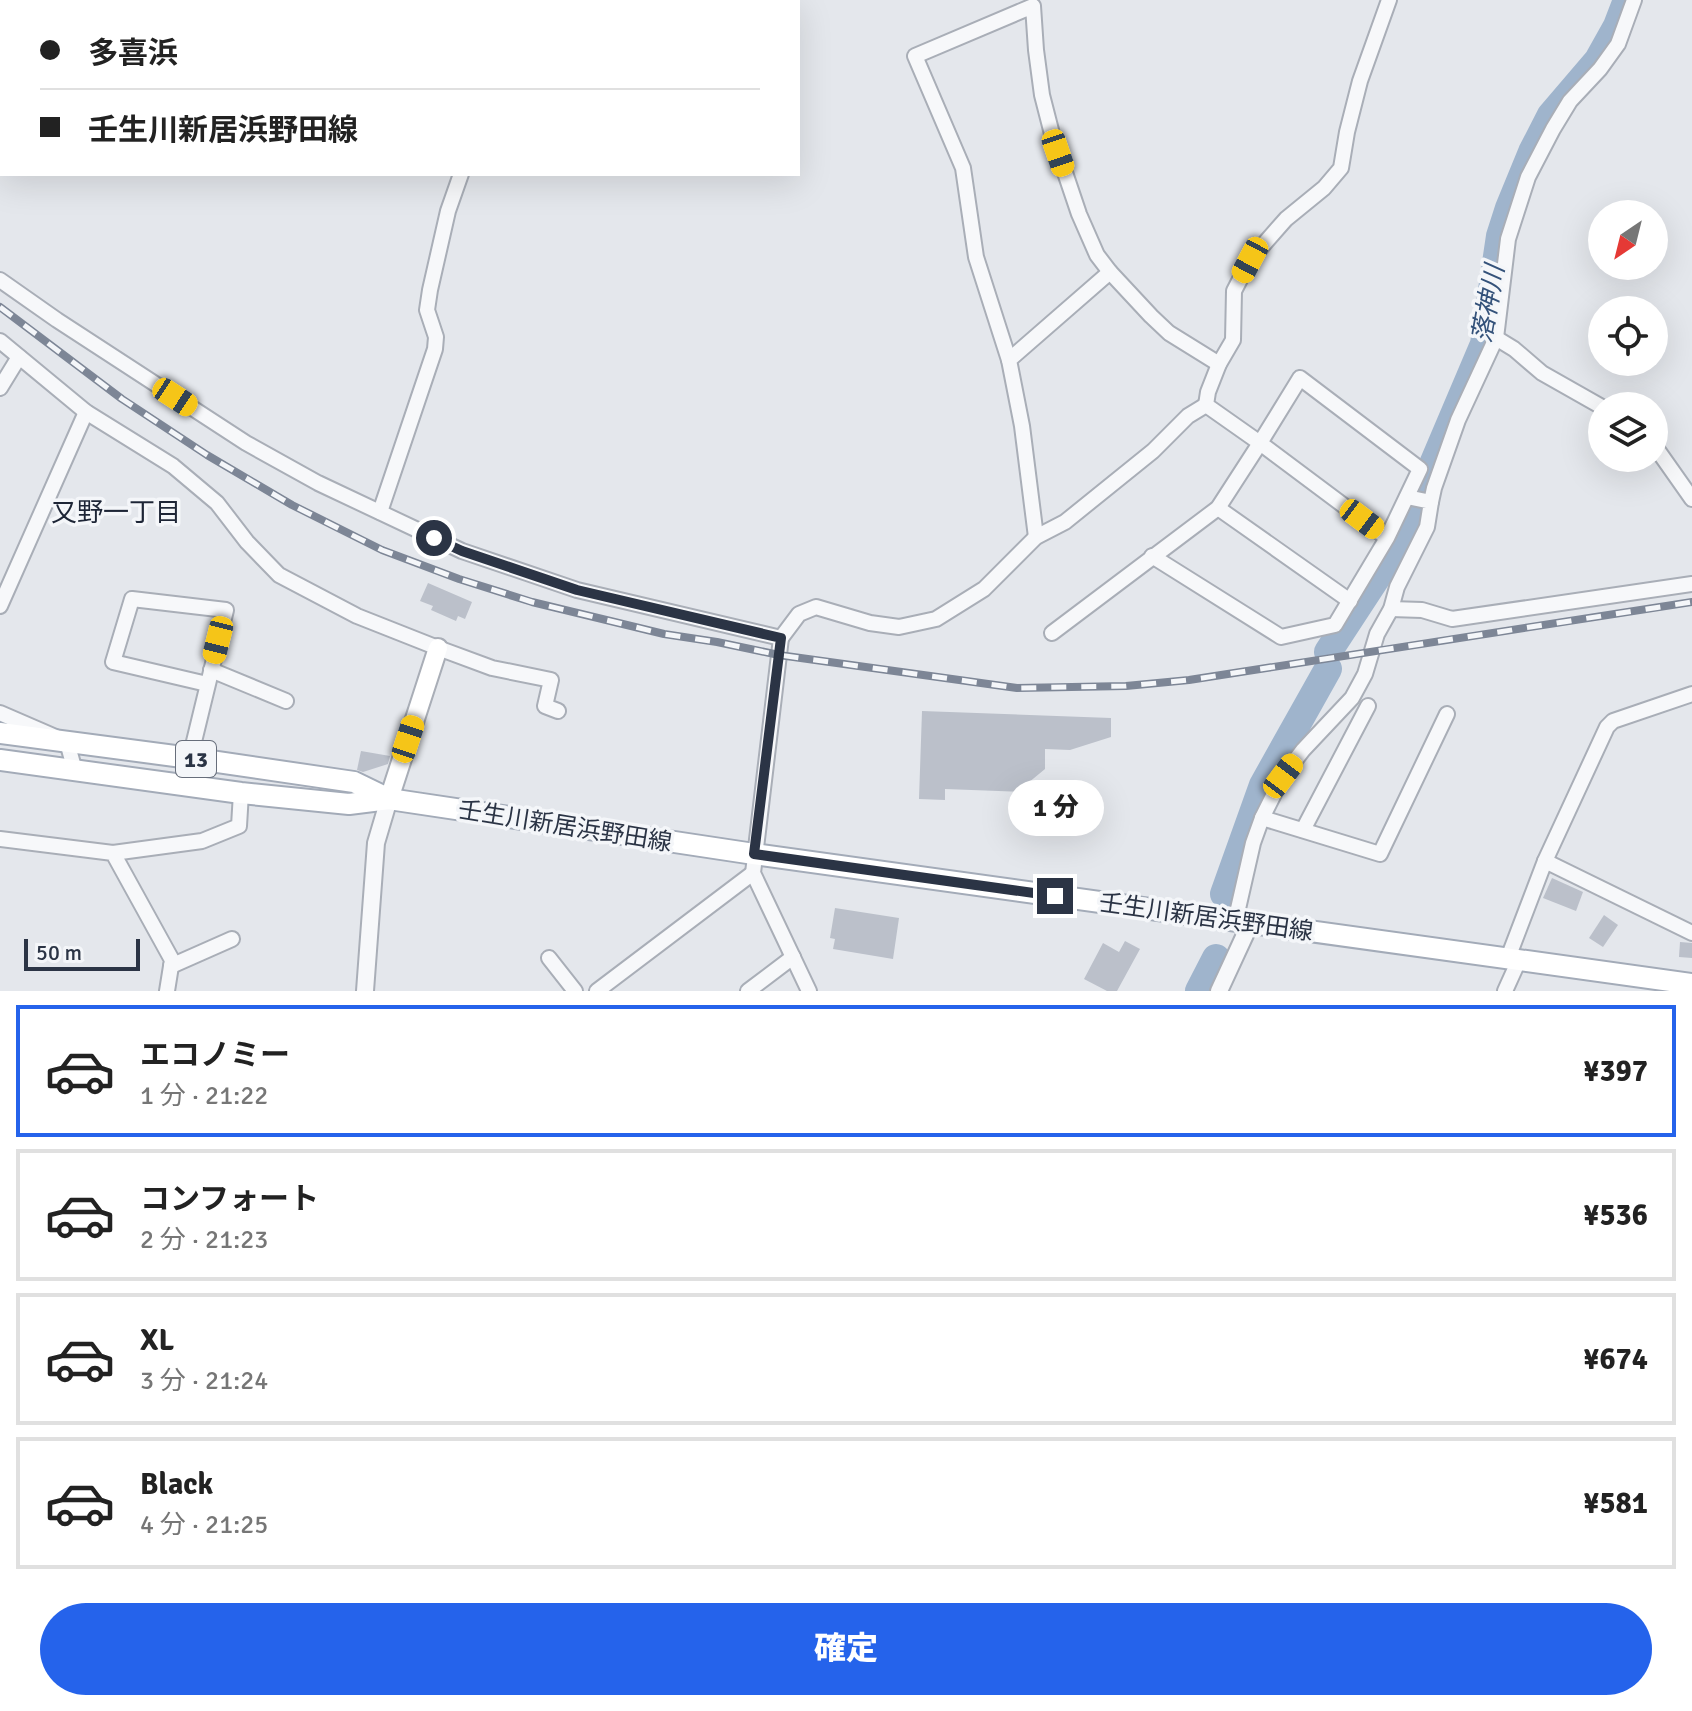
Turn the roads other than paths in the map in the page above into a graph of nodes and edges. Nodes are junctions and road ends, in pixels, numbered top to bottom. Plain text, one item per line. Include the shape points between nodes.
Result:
1 (1389, 0) edge
2 (1634, 0) edge
3 (460, 176) edge
4 (1110, 272) junction
5 (0, 280) edge
6 (1496, 338) junction
7 (0, 341) edge
8 (19, 357) junction
9 (1009, 360) junction
10 (1219, 364) junction
11 (0, 388) edge
12 (1588, 399) edge
13 (1206, 405) junction
14 (86, 412) junction
15 (1260, 443) junction
16 (1668, 465) edge
17 (1408, 497) junction
18 (1692, 499) edge
19 (1430, 502) junction
20 (1218, 508) junction
21 (380, 512) junction
22 (1036, 537) junction
23 (1387, 538) junction
24 (1152, 556) junction
25 (1692, 584) edge
26 (1350, 601) junction
27 (0, 606) edge
28 (1391, 609) junction
29 (1052, 633) dead end
30 (781, 638) junction
31 (438, 648) junction
32 (209, 677) junction
33 (1692, 694) edge
34 (286, 701) dead end
35 (1368, 706) dead end
36 (558, 711) dead end
37 (0, 713) edge
38 (1447, 714) dead end
39 (0, 733) edge
40 (67, 742) junction
41 (190, 758) junction
42 (0, 760) edge
43 (75, 771) junction
44 (241, 793) junction
45 (389, 799) junction
46 (1262, 818) junction
47 (1303, 830) junction
48 (0, 839) edge
49 (113, 853) junction
50 (1545, 861) junction
51 (753, 864) junction
52 (1243, 923) junction
53 (1692, 933) edge
54 (232, 939) dead end
55 (793, 957) junction
56 (549, 958) dead end
57 (1514, 959) junction
58 (171, 966) junction
59 (1692, 984) edge
60 (167, 991) edge
61 (365, 991) edge
62 (575, 991) edge
63 (597, 991) edge
64 (748, 991) edge
65 (809, 991) edge
66 (1219, 991) edge
67 (1505, 991) edge

1 - 10 street via 1360,81 1341,168 1250,260 1234,291 1233,340
2 - 6 street via 1618,44 1570,101 1528,177 1508,239
3 - 21 street via 427,310 435,349
4 - 9 street
4 - 9 street via 1079,214 1052,134 1033,6 915,56 963,168 976,257
4 - 10 street via 1169,333
5 - 21 street via 246,443
6 - 12 street
6 - 19 street via 1458,420
7 - 8 street
8 - 11 street
8 - 14 street
9 - 22 street
10 - 13 street
13 - 15 street
13 - 22 street via 1065,522
14 - 27 street
14 - 31 street via 173,466 217,503 279,575 357,616
15 - 17 street via 1300,378 1420,469
15 - 20 street
15 - 23 street
16 - 18 street
17 - 19 street
17 - 23 street
19 - 28 street via 1427,527
20 - 24 street
20 - 26 street
21 - 30 street via 462,551 577,590
22 - 30 street via 984,589 936,619 899,627 816,607 799,614
23 - 26 street
24 - 26 street via 1281,637 1335,625
24 - 29 street
25 - 28 street via 1452,619 1422,610
28 - 46 street via 1352,698 1283,776
30 - 51 street
31 - 36 street via 492,668 551,680 545,706
31 - 45 main road
32 - 32 street via 226,610 132,599 113,662
32 - 34 street
32 - 41 street
33 - 50 street via 1607,727
35 - 47 street
37 - 40 street
38 - 47 street via 1380,854
39 - 40 main road, 壬生川新居浜野田線 / 13
40 - 41 main road, 壬生川新居浜野田線 / 13
40 - 43 street
41 - 45 main road, 壬生川新居浜野田線 / 13 via 354,782
42 - 43 main road, 壬生川新居浜野田線 / 13
43 - 44 main road, 壬生川新居浜野田線 / 13
44 - 45 main road, 壬生川新居浜野田線 / 13 via 349,804
44 - 49 street via 239,826 202,841
45 - 51 main road, 壬生川新居浜野田線 / 13
45 - 61 street via 376,843
46 - 47 street
46 - 52 street via 1253,843
48 - 49 street
49 - 58 street
50 - 53 street
50 - 57 street
51 - 52 main road, 壬生川新居浜野田線 / 13
51 - 55 street
51 - 63 street
52 - 57 main road, 壬生川新居浜野田線 / 13
52 - 66 street
54 - 58 street
55 - 64 street
55 - 65 street
56 - 62 street
57 - 59 main road, 壬生川新居浜野田線 / 13
57 - 67 street
58 - 60 street

